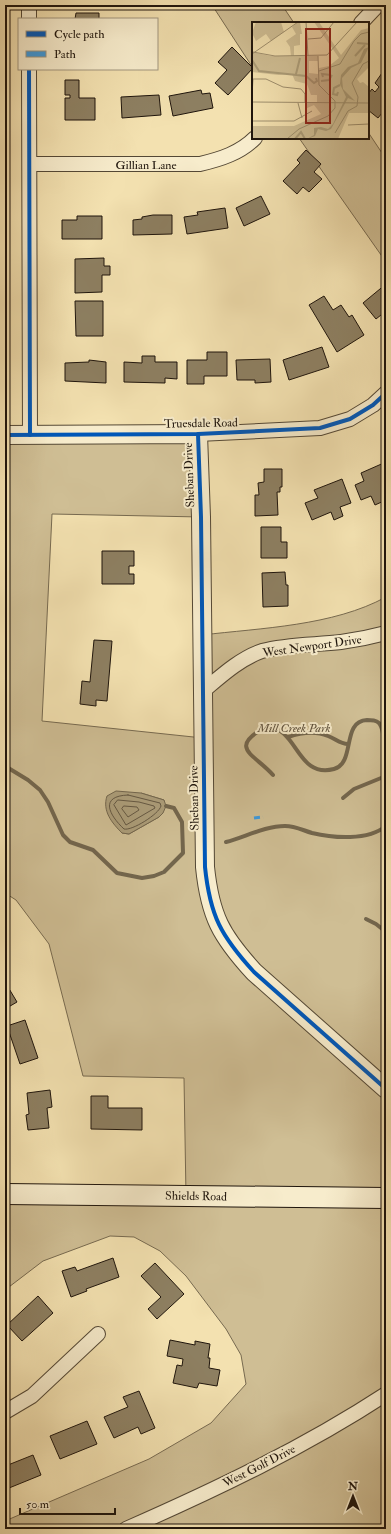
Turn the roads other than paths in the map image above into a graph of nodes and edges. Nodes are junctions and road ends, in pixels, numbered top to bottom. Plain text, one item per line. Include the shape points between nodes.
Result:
1 (29, 5) edge
2 (378, 5) edge
3 (29, 18) edge
4 (362, 22) edge
5 (29, 70) edge
6 (254, 139) edge
7 (30, 164) junction
8 (386, 393) edge
9 (198, 434) junction
10 (5, 435) edge
11 (30, 435) junction
12 (386, 633) edge
13 (202, 692) junction
14 (386, 1089) edge
15 (5, 1194) edge
16 (386, 1198) edge
17 (98, 1334) dead end
18 (386, 1394) edge
19 (5, 1412) edge
20 (126, 1529) edge

1 - 3 street
2 - 4 street
5 - 7 street
6 - 7 street, Gillian Lane via 236,152 200,164
7 - 11 street
8 - 9 street, Truesdale Road via 373,405 350,419 320,428
9 - 11 street, Truesdale Road
9 - 13 street, Sheban Drive
10 - 11 street, Truesdale Road
12 - 13 street, West Newport Drive via 342,642 299,645 262,652 248,658
13 - 14 street, Sheban Drive via 205,867 209,900 217,924 228,943 254,972
15 - 16 main road, Shields Road
17 - 19 street via 32,1396
18 - 20 street, West Golf Drive via 308,1441

